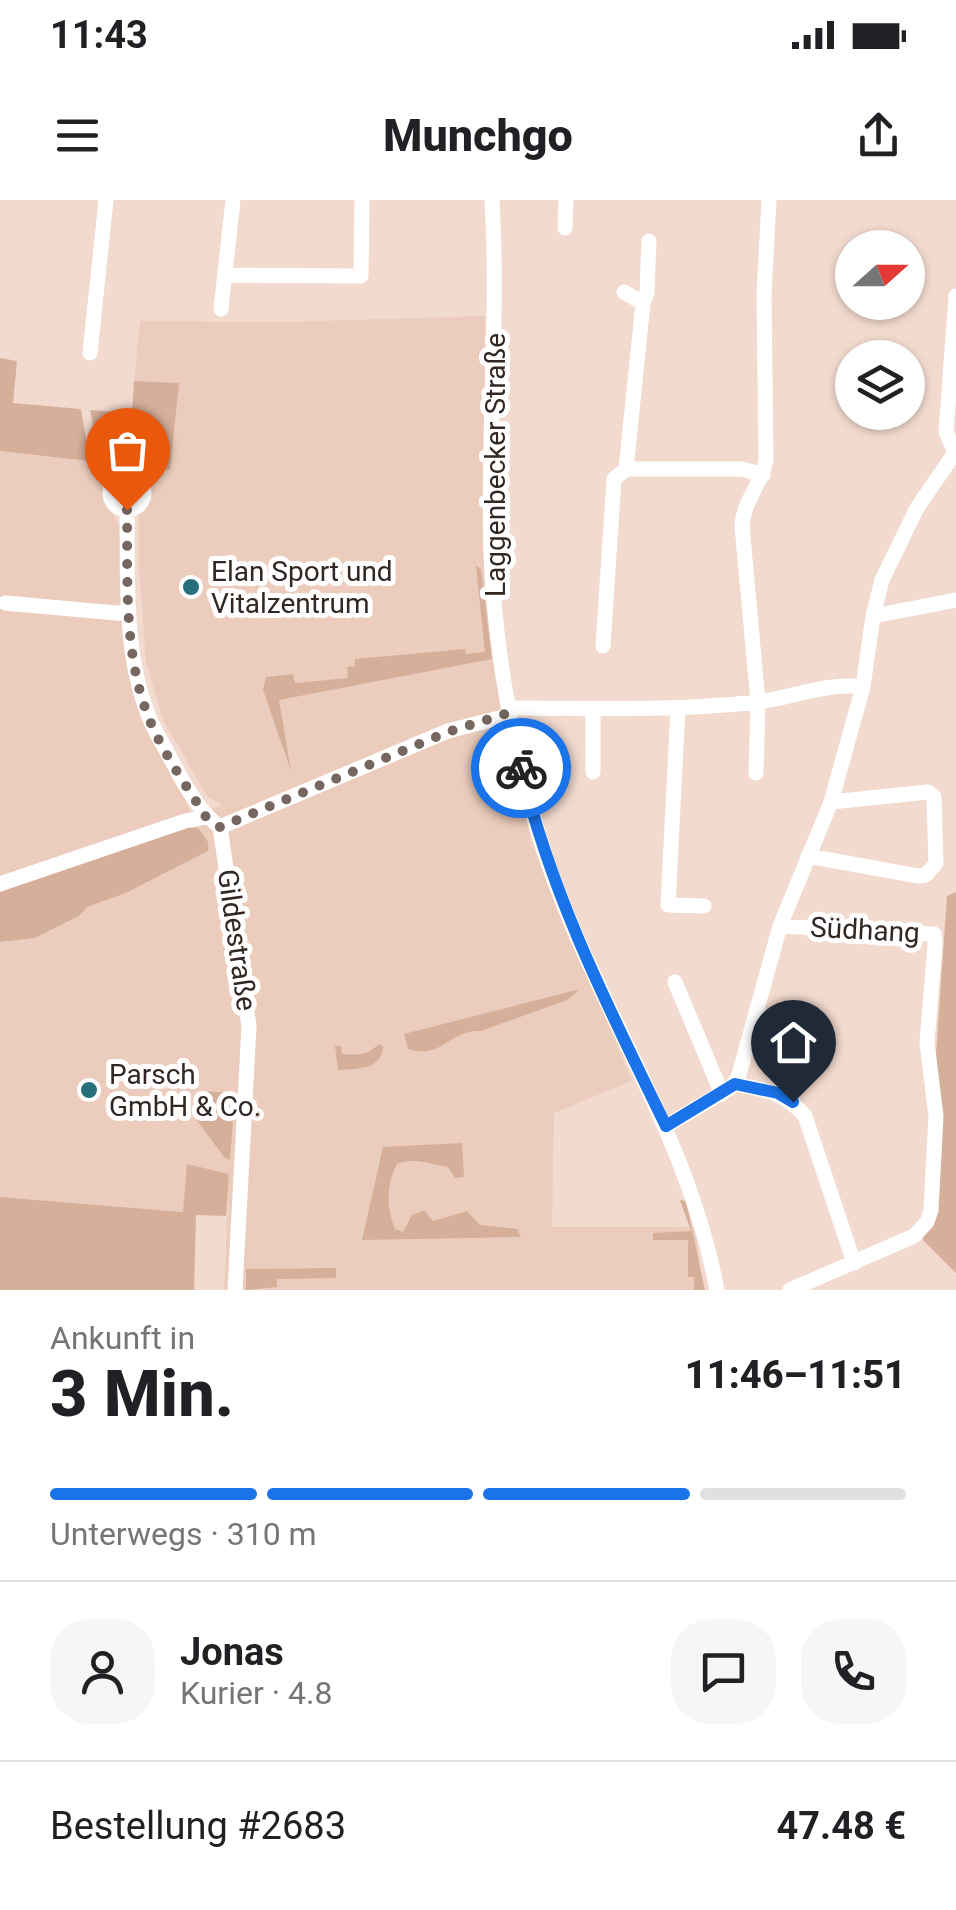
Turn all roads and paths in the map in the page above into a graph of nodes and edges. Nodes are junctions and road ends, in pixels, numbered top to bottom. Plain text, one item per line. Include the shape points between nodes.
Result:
1 (106, 200) edge
2 (233, 200) edge
3 (362, 200) edge
4 (492, 200) edge
5 (566, 200) edge
6 (769, 200) edge
7 (566, 228) dead end
8 (648, 242) dead end
9 (226, 275) junction
10 (624, 292) dead end
11 (956, 296) edge
12 (643, 303) junction
13 (221, 309) dead end
14 (90, 353) dead end
15 (956, 452) edge
16 (626, 469) junction
17 (763, 475) junction
18 (127, 510) dead end
19 (956, 600) edge
20 (5, 603) dead end
21 (128, 614) junction
22 (873, 616) junction
23 (603, 646) dead end
24 (863, 687) junction
25 (758, 702) junction
26 (678, 708) junction
27 (593, 709) junction
28 (508, 713) junction
29 (593, 772) dead end
30 (756, 772) dead end
31 (830, 802) junction
32 (213, 822) junction
33 (808, 856) junction
34 (0, 884) edge
35 (704, 906) dead end
36 (780, 926) junction
37 (675, 982) dead end
38 (728, 1089) junction
39 (666, 1126) junction
40 (854, 1264) junction
41 (236, 1290) edge
42 (717, 1290) edge
43 (790, 1290) edge

1 - 14 street
2 - 9 street
3 - 9 street via 361,276
4 - 28 street, Laggenbecker Straße via 491,557
5 - 7 street
6 - 17 street
8 - 12 street
9 - 13 street
10 - 12 street
11 - 15 street via 946,432
12 - 16 street
15 - 22 street, Südhang via 906,530
16 - 17 street via 742,469
16 - 23 street via 614,479 612,627
17 - 25 street via 746,502 742,526
18 - 21 street, Gildestraße
19 - 22 street
20 - 21 street
21 - 32 street, Gildestraße via 148,716
22 - 24 street, Südhang
24 - 25 street via 838,684
24 - 31 street, Südhang
25 - 26 street
25 - 30 street
26 - 27 street
26 - 35 street via 668,905
27 - 28 street
27 - 29 street
28 - 32 street
28 - 39 street, Laggenbecker Straße via 569,921
31 - 33 street, Südhang
31 - 33 street, Südhang via 928,792 934,798 936,863 918,876
32 - 34 street via 185,821
32 - 41 street, Gildestraße via 249,1026
33 - 36 street, Südhang
36 - 38 street, Südhang
36 - 40 street, Südhang via 934,934 928,1043 936,1116 932,1210 920,1232
37 - 38 street
38 - 39 street
38 - 40 street via 778,1093 806,1116
39 - 42 street, Laggenbecker Straße via 699,1211
40 - 43 street, Südhang

